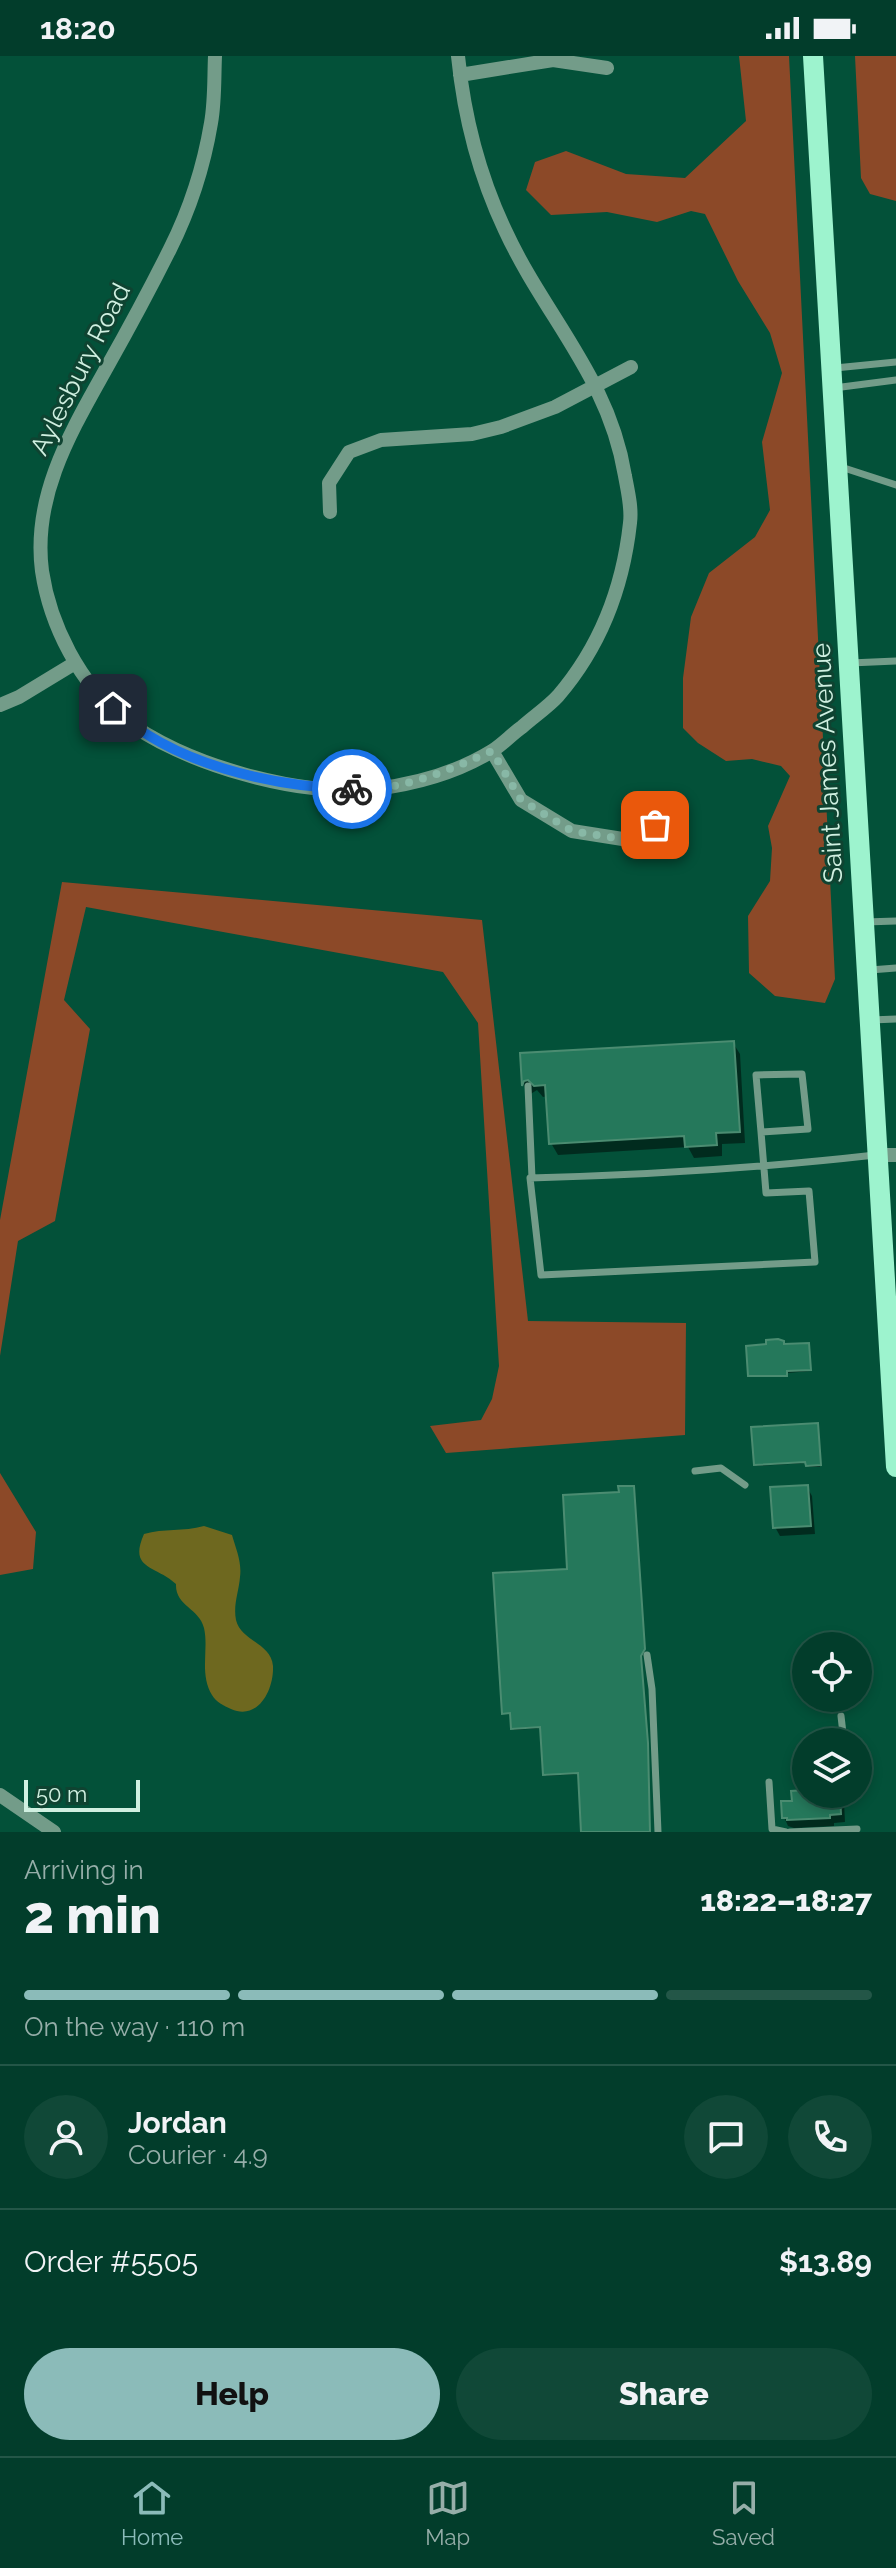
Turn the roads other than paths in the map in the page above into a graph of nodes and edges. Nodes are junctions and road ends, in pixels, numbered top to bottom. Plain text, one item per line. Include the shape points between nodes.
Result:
1 (215, 56) edge
2 (458, 56) edge
3 (813, 56) edge
4 (607, 68) dead end
5 (460, 75) junction
6 (896, 362) edge
7 (631, 367) dead end
8 (832, 378) junction
9 (896, 380) edge
10 (597, 385) junction
11 (836, 466) junction
12 (896, 485) edge
13 (330, 512) dead end
14 (896, 661) edge
15 (75, 663) junction
16 (848, 664) junction
17 (0, 705) edge
18 (492, 751) junction
19 (655, 825) dead end
20 (896, 921) edge
21 (862, 922) junction
22 (896, 968) edge
23 (865, 970) junction
24 (896, 1019) edge
25 (868, 1020) junction
26 (528, 1086) dead end
27 (761, 1132) junction
28 (886, 1155) edge
29 (763, 1165) junction
30 (532, 1178) junction
31 (896, 1467) edge
32 (695, 1471) dead end
33 (745, 1485) dead end
34 (647, 1655) dead end
35 (841, 1716) dead end
36 (842, 1728) edge
37 (769, 1782) dead end
38 (0, 1795) edge
39 (857, 1829) dead end
40 (54, 1832) edge
41 (658, 1832) edge
42 (788, 1832) edge

1 - 15 street, Aylesbury Road via 211,121 196,183 177,232 71,431 44,501 42,570 52,611
2 - 5 street, Aylesbury Road
3 - 8 main road, Saint James Avenue
4 - 5 street via 553,60
5 - 10 street, Aylesbury Road via 481,173 505,232
6 - 8 lane
7 - 10 street
8 - 9 lane
8 - 11 main road, Saint James Avenue
10 - 13 street via 501,427 381,440 349,452 329,483
10 - 18 street, Aylesbury Road via 612,422 632,515 624,568 601,634 557,697
11 - 12 lane
11 - 16 main road, Saint James Avenue
14 - 16 lane
15 - 17 street
15 - 18 street, Aylesbury Road via 125,720 166,744 210,764 304,788 372,790 434,777
16 - 21 main road, Saint James Avenue
18 - 19 street via 521,800 572,831 629,840
20 - 21 lane
21 - 23 main road, Saint James Avenue
22 - 23 lane
23 - 25 main road, Saint James Avenue
24 - 25 lane
25 - 28 main road, Saint James Avenue
26 - 30 lane
27 - 27 lane via 808,1129 802,1074 756,1075
27 - 29 lane
28 - 29 lane
28 - 31 main road, Saint James Avenue
29 - 30 lane
29 - 30 lane via 766,1193 809,1191 815,1262 541,1275
32 - 33 lane via 721,1468
34 - 41 lane
35 - 36 lane
37 - 42 lane via 772,1829
38 - 40 street
39 - 42 lane

